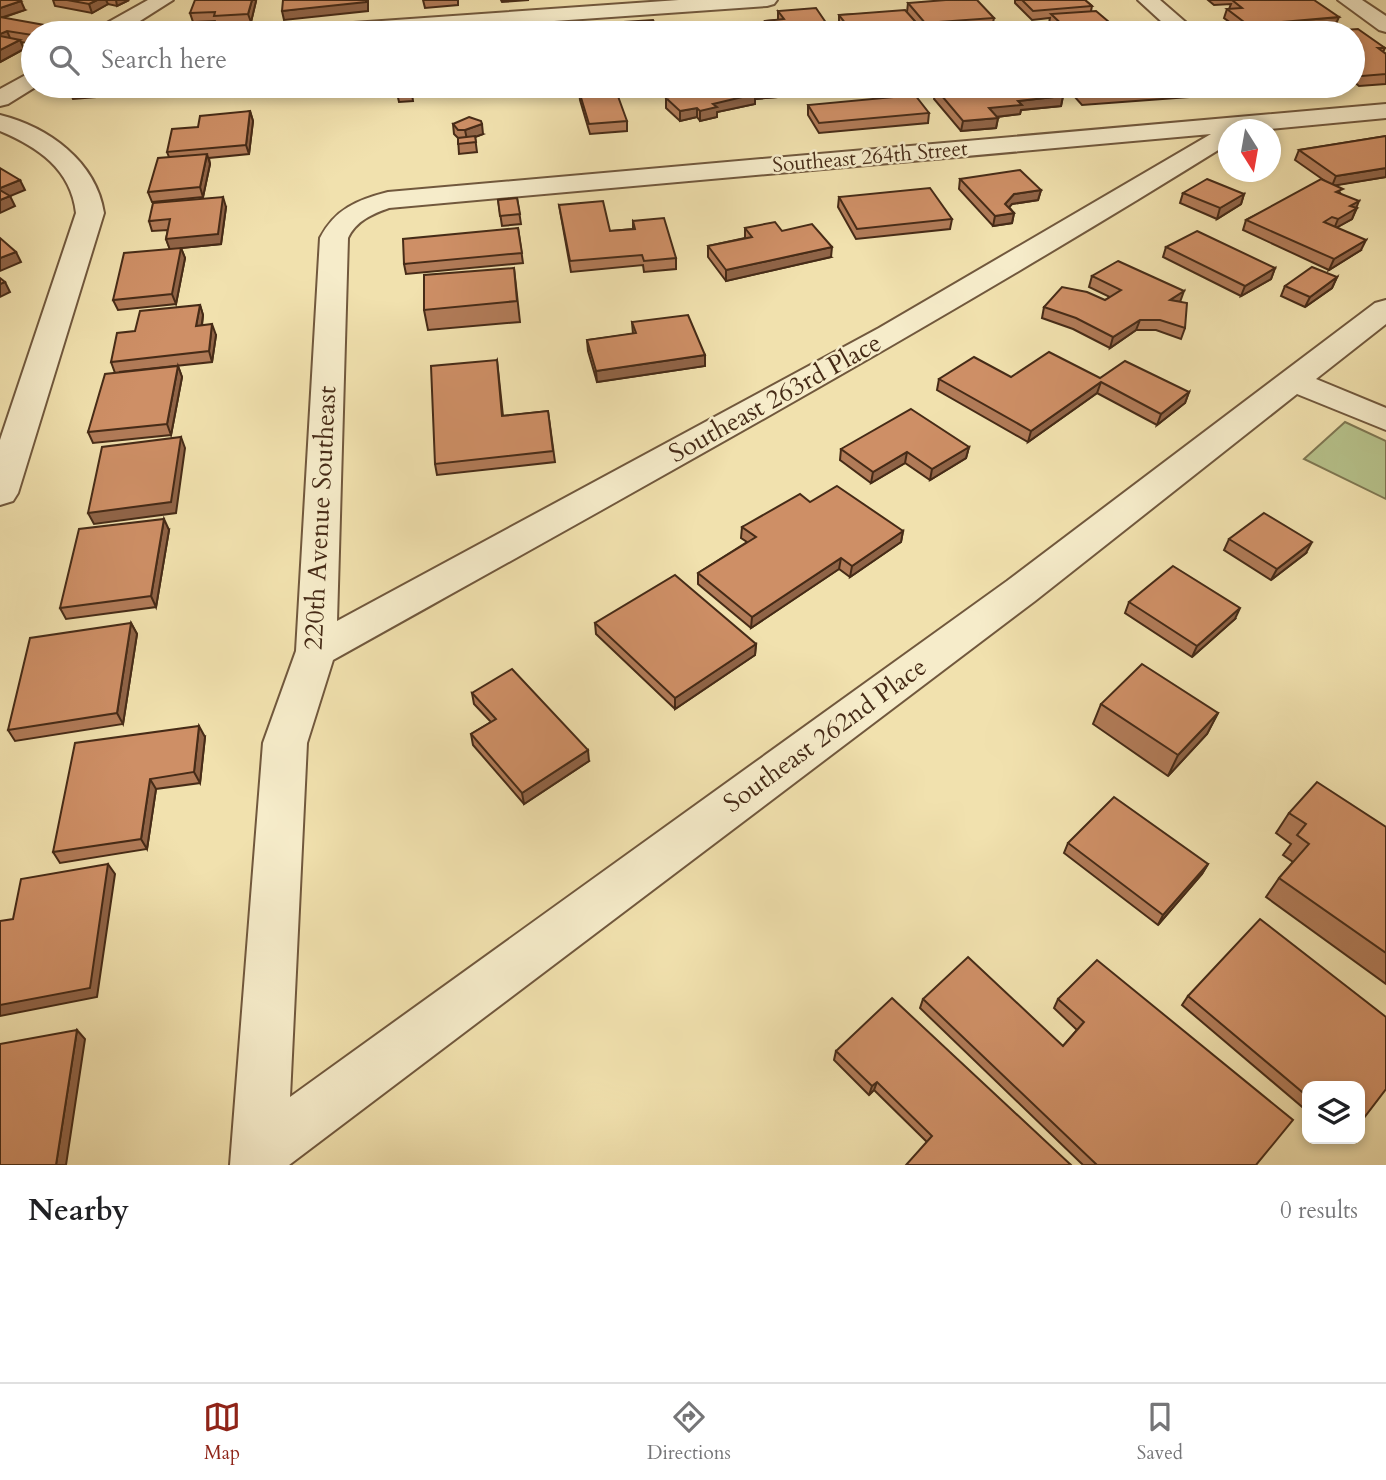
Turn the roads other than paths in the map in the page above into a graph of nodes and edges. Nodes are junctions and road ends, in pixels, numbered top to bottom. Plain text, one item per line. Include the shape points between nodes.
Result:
1 (163, 0) edge
2 (767, 0) edge
3 (1148, 0) edge
4 (1348, 0) edge
5 (127, 21) edge
6 (467, 21) edge
7 (1173, 21) edge
8 (1384, 23) edge
9 (21, 86) edge
10 (0, 99) edge
11 (1386, 111) edge
12 (0, 122) edge
13 (1281, 124) edge
14 (1218, 131) edge
15 (1218, 140) edge
16 (356, 211) joint
17 (1386, 309) edge
18 (1293, 381) junction
19 (1386, 420) edge
20 (0, 493) edge
21 (316, 651) junction
22 (259, 1159) edge

1 - 5 street
2 - 6 street
3 - 7 street
4 - 8 street
9 - 10 street
11 - 13 street, Southeast 264th Street
12 - 20 street via 60,152 89,200 90,213
14 - 16 street, Southeast 264th Street via 388,200
15 - 21 street, Southeast 263rd Place via 838,364
16 - 21 street, 220th Avenue Southeast via 340,223 334,238
17 - 18 street, Southeast 262nd Place
18 - 19 street
18 - 22 street, Southeast 262nd Place via 1021,591
21 - 22 street, 220th Avenue Southeast via 285,743

